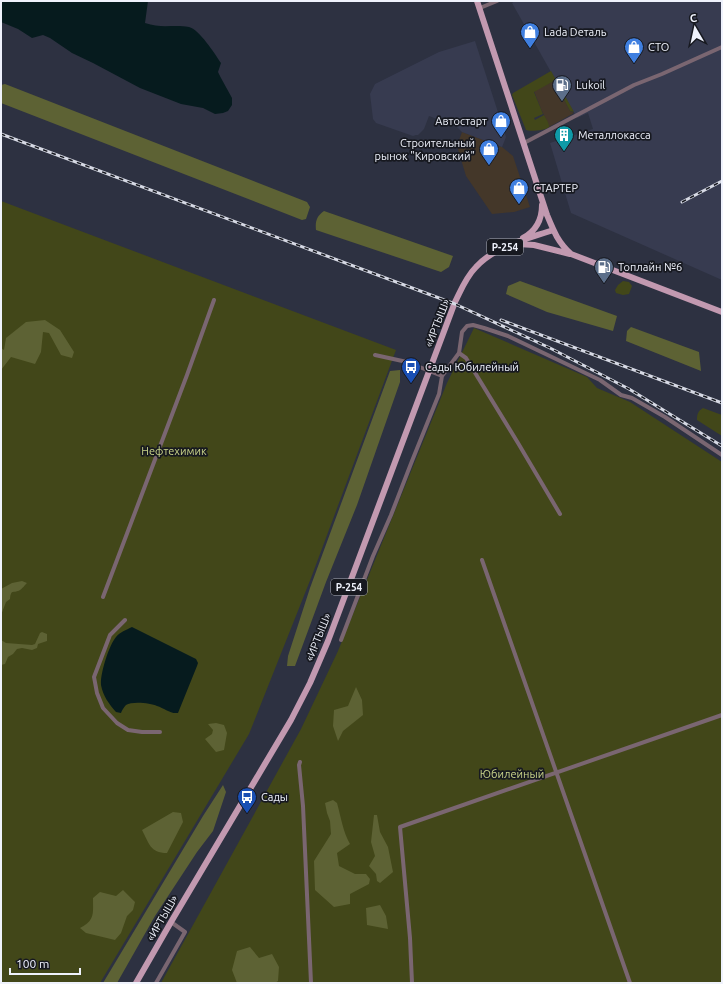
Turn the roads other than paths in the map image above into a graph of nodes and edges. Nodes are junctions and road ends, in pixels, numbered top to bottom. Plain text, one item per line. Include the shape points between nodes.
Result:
1 (477, 1) edge
2 (497, 1) edge
3 (480, 8) junction
4 (722, 47) edge
5 (524, 143) junction
6 (542, 199) junction
7 (553, 230) junction
8 (513, 244) junction
9 (572, 254) junction
10 (214, 300) dead end
11 (722, 312) edge
12 (458, 353) junction
13 (375, 355) dead end
14 (429, 371) junction
15 (442, 376) junction
16 (722, 455) edge
17 (560, 514) dead end
18 (482, 560) dead end
19 (103, 598) dead end
20 (125, 620) dead end
21 (341, 640) dead end
22 (722, 715) edge
23 (160, 732) dead end
24 (300, 762) dead end
25 (556, 772) junction
26 (171, 922) junction
27 (136, 983) edge
28 (156, 983) edge
29 (311, 983) edge
30 (412, 983) edge
31 (630, 983) edge

1 - 3 main road
2 - 3 street
3 - 5 main road
4 - 5 street via 634,85
5 - 6 main road
6 - 7 main road
6 - 8 main road via 539,223 534,230
7 - 8 main road, «ИРТЫШ» / Р-254
7 - 9 main road via 562,246
8 - 9 main road via 534,245
8 - 14 main road, «ИРТЫШ» / Р-254 via 488,256 466,280
9 - 11 main road
10 - 19 street
12 - 15 street
12 - 16 street via 462,332 467,326 473,325 508,336 600,380 665,417
12 - 17 street via 469,363
13 - 14 street via 407,362
14 - 15 street
14 - 26 main road, «ИРТЫШ» / Р-254 via 310,683
15 - 21 street via 439,394
18 - 25 street
20 - 23 street via 113,632 94,677 97,693 103,708 117,723 128,730
22 - 25 street
24 - 29 street
25 - 30 street via 400,827
25 - 31 street
26 - 27 main road, «ИРТЫШ» / Р-254
26 - 28 street via 185,932

